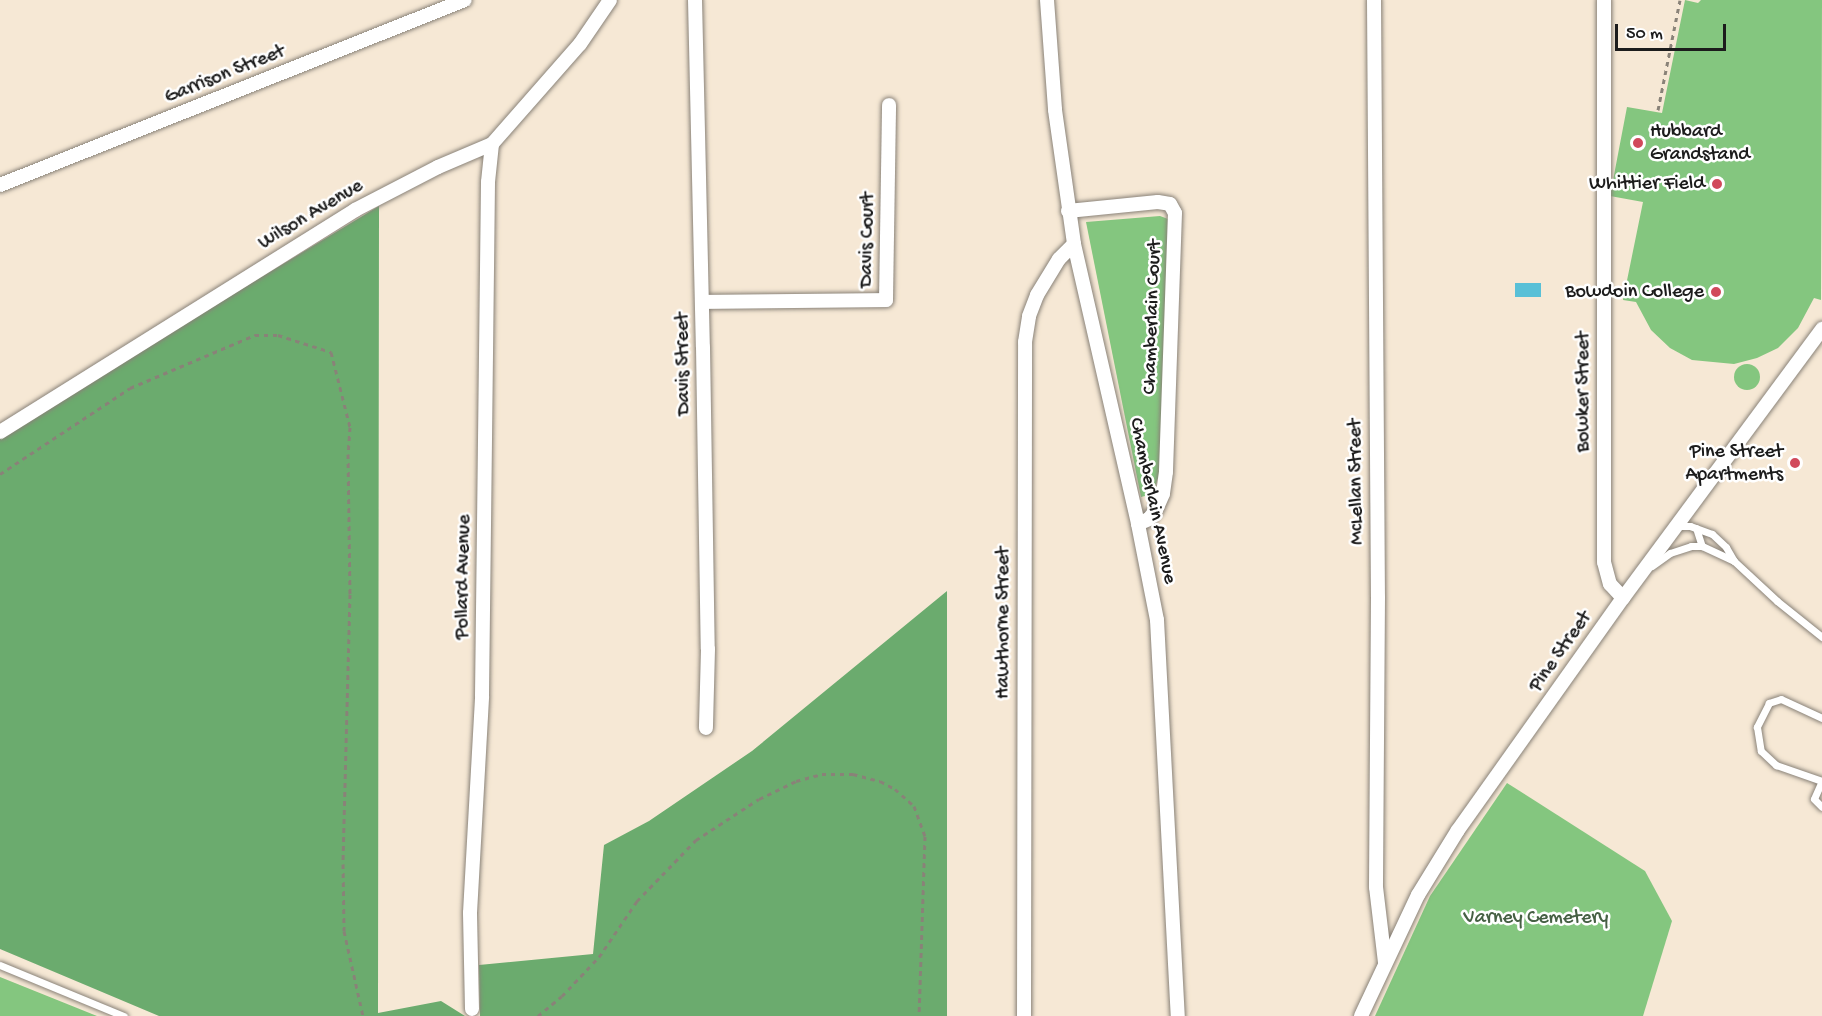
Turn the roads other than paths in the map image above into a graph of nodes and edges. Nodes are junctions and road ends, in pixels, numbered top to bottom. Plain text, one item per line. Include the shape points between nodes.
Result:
1 (464, 0) edge
2 (610, 0) edge
3 (695, 0) edge
4 (1047, 0) edge
5 (1374, 0) edge
6 (1604, 0) edge
7 (889, 105) dead end
8 (492, 144) junction
9 (0, 184) edge
10 (1068, 211) junction
11 (1074, 244) junction
12 (703, 302) junction
13 (1822, 329) edge
14 (0, 432) edge
15 (1138, 524) junction
16 (1677, 526) junction
17 (1696, 528) junction
18 (1701, 546) junction
19 (1734, 561) junction
20 (1638, 578) junction
21 (1623, 598) junction
22 (1822, 637) edge
23 (1822, 718) edge
24 (706, 728) dead end
25 (1821, 782) edge
26 (1822, 807) edge
27 (1385, 963) junction
28 (0, 964) edge
29 (472, 1009) dead end
30 (124, 1016) edge
31 (1023, 1016) edge
32 (1178, 1016) edge
33 (1361, 1016) edge

1 - 9 street, Garrison Street
2 - 8 street, Wilson Avenue via 580,44
3 - 12 street, Davis Street
4 - 10 street, Chamberlain Avenue
5 - 27 street, McLellan Street via 1376,887
6 - 21 street, Bowker Street via 1604,562 1610,584
7 - 12 street, Davis Court via 886,300
8 - 14 street, Wilson Avenue via 355,210
8 - 29 street, Pollard Avenue via 488,182 482,696 470,913
10 - 11 street, Chamberlain Avenue
10 - 15 street, Chamberlain Court via 1158,202 1170,204 1175,213 1166,472 1156,510
11 - 15 street, Chamberlain Avenue
11 - 31 street, Hawthorne Street via 1059,259 1037,295 1025,342
12 - 24 street, Davis Street
13 - 16 street, Pine Street
15 - 32 street, Chamberlain Avenue via 1157,620
16 - 17 lane
16 - 20 street, Pine Street
17 - 18 lane
17 - 19 lane via 1712,534
18 - 19 lane
18 - 20 lane via 1670,553
19 - 22 lane
20 - 21 street, Pine Street
21 - 27 street, Pine Street via 1458,830 1418,895
23 - 25 lane via 1781,699 1769,703 1757,727 1761,751 1776,765
25 - 26 lane via 1815,799
27 - 33 street, Pine Street
28 - 30 lane

